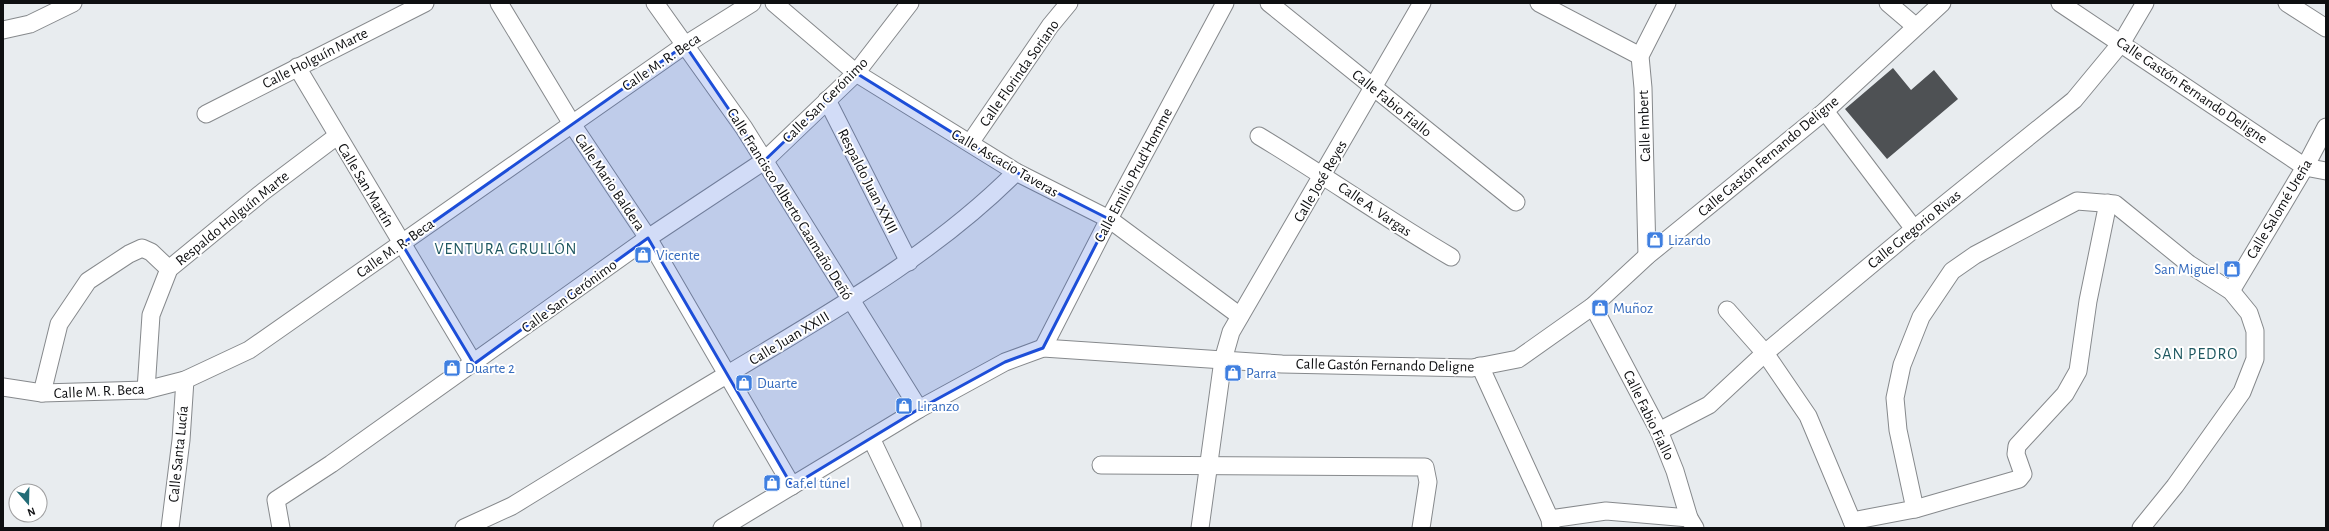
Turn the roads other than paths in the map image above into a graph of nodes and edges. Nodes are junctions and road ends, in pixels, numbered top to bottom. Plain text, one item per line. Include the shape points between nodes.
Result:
1 (73, 3) edge
2 (424, 3) edge
3 (499, 3) edge
4 (655, 3) edge
5 (752, 3) edge
6 (774, 3) edge
7 (910, 3) edge
8 (1069, 3) edge
9 (1225, 3) edge
10 (1269, 3) edge
11 (1422, 3) edge
12 (1539, 3) edge
13 (1667, 3) edge
14 (1888, 3) edge
15 (1942, 3) edge
16 (2060, 3) edge
17 (2145, 3) edge
18 (2287, 3) edge
19 (1915, 26) junction
20 (2326, 28) edge
21 (3, 30) edge
22 (2122, 42) junction
23 (685, 45) junction
24 (1640, 56) junction
25 (296, 66) junction
26 (856, 73) junction
27 (1374, 89) junction
28 (827, 100) junction
29 (1825, 111) junction
30 (206, 114) dead end
31 (572, 124) junction
32 (2326, 127) edge
33 (337, 136) junction
34 (1259, 136) dead end
35 (970, 143) junction
36 (764, 161) junction
37 (2305, 167) junction
38 (2326, 170) edge
39 (1016, 172) junction
40 (1324, 175) junction
41 (1516, 202) dead end
42 (2108, 203) junction
43 (1109, 219) junction
44 (1914, 229) junction
45 (648, 238) junction
46 (402, 244) junction
47 (1647, 256) junction
48 (1451, 257) dead end
49 (909, 262) junction
50 (169, 269) junction
51 (2231, 291) junction
52 (851, 301) junction
53 (1593, 306) junction
54 (1726, 310) dead end
55 (1240, 316) junction
56 (1043, 348) junction
57 (1765, 353) junction
58 (1223, 360) junction
59 (474, 364) junction
60 (1480, 366) junction
61 (727, 375) junction
62 (185, 380) junction
63 (3, 387) edge
64 (146, 390) junction
65 (42, 393) junction
66 (919, 409) junction
67 (1659, 430) junction
68 (871, 438) junction
69 (1101, 465) dead end
70 (1210, 465) junction
71 (792, 486) junction
72 (1915, 509) junction
73 (1551, 523) edge
74 (1692, 523) edge
75 (1854, 525) edge
76 (170, 528) edge
77 (281, 528) edge
78 (464, 528) edge
79 (722, 528) edge
80 (912, 528) edge
81 (1200, 528) edge
82 (1421, 528) edge
83 (2141, 528) edge

1 - 21 street via 30,24
2 - 25 street, Calle Holguín Marte
3 - 31 street, Calle Mario Baldera
4 - 23 street, Calle Francisco Alberto Caamaño Deñó
5 - 23 street, Calle M. R. Beca
6 - 26 street, Calle Ascacio Taveras
7 - 26 street, Calle San Gerónimo
8 - 35 street, Calle Florinda Soriano via 1050,26
9 - 43 street, Calle Emilio Prud'Homme
10 - 27 street, Calle Fabio Fiallo
11 - 27 street, Calle José Reyes
12 - 24 street
13 - 24 street
14 - 19 street
15 - 19 street, Calle Gastón Fernando Deligne
16 - 22 street, Calle Gastón Fernando Deligne
17 - 22 street, Calle Gregorio Rivas
18 - 20 street
19 - 29 street, Calle Gastón Fernando Deligne
22 - 37 street, Calle Gastón Fernando Deligne
22 - 44 street, Calle Gregorio Rivas via 2074,100
23 - 31 street, Calle M. R. Beca
23 - 36 street, Calle Francisco Alberto Caamaño Deñó via 744,128
24 - 47 street, Calle Imbert via 1644,96
25 - 30 street, Calle Holguín Marte
25 - 33 street, Calle San Martín
26 - 28 street, Calle San Gerónimo
26 - 35 street, Calle Ascacio Taveras
27 - 40 street, Calle José Reyes
27 - 41 street, Calle Fabio Fiallo
28 - 36 street, Calle San Gerónimo
28 - 49 street, Respaldo Juan XXIII
29 - 44 street
29 - 47 street, Calle Gastón Fernando Deligne
31 - 45 street, Calle Mario Baldera
31 - 46 street, Calle M. R. Beca
32 - 37 street, Calle Salomé Ureña
33 - 46 street, Calle San Martín
33 - 50 street, Respaldo Holguín Marte
34 - 40 street, Calle A. Vargas
35 - 39 street, Calle Ascacio Taveras
36 - 45 street, Calle San Gerónimo
36 - 52 street, Calle Francisco Alberto Caamaño Deñó
37 - 38 street, Calle Gastón Fernando Deligne
37 - 51 street, Calle Salomé Ureña
39 - 43 street, Calle Ascacio Taveras
39 - 49 street, Calle Juan XXIII via 985,203
40 - 48 street, Calle A. Vargas via 1401,228
40 - 55 street, Calle José Reyes
42 - 51 street via 2115,204 2189,264
42 - 72 street via 2088,301 2078,371 2065,394 2017,446 2016,454 2023,474 2020,479
42 - 72 street via 2077,201 1975,254 1952,271 1921,317 1902,365 1895,398 1898,430
43 - 55 street, Calle Ascacio Taveras
43 - 56 street, Calle Emilio Prud'Homme
44 - 57 street, Calle Gregorio Rivas
45 - 59 street, Calle San Gerónimo
45 - 61 street, Calle Mario Baldera
46 - 59 street, Calle San Martín
46 - 62 street, Calle M. R. Beca via 249,350
47 - 53 street, Calle Gastón Fernando Deligne
49 - 52 street, Calle Juan XXIII
50 - 64 street, Respaldo Holguín Marte via 151,315
50 - 65 street via 151,252 142,248 88,281 59,324
51 - 83 street via 2249,313 2255,331 2255,359 2242,392 2175,486
52 - 61 street, Calle Juan XXIII
52 - 66 street, Calle Francisco Alberto Caamaño Deñó
53 - 60 street, Calle Gastón Fernando Deligne via 1518,359
53 - 67 street, Calle Fabio Fiallo
54 - 57 street
55 - 58 street, Calle José Reyes via 1231,332
56 - 58 street, Calle Gastón Fernando Deligne
56 - 66 street, Calle Gastón Fernando Deligne via 1005,362
57 - 67 street, Calle Gregorio Rivas via 1709,406
57 - 75 street via 1808,416
58 - 60 street, Calle Gastón Fernando Deligne via 1290,364
58 - 70 street, Calle José Reyes
59 - 77 street, Calle San Gerónimo via 332,464 276,500
60 - 73 street
61 - 71 street, Calle Mario Baldera
61 - 78 street, Calle Juan XXIII via 512,506
62 - 64 street, Calle M. R. Beca
62 - 76 street, Calle Santa Lucía via 181,440
63 - 65 street, Calle M. R. Beca
64 - 65 street, Calle M. R. Beca
66 - 68 street, Calle Gastón Fernando Deligne
67 - 74 street, Calle Fabio Fiallo
68 - 71 street, Calle Gastón Fernando Deligne
68 - 80 street
69 - 70 street
70 - 81 street, Calle José Reyes
70 - 82 street via 1425,467 1428,482
71 - 79 street, Calle Gastón Fernando Deligne
72 - 75 street
73 - 74 street via 1606,511

